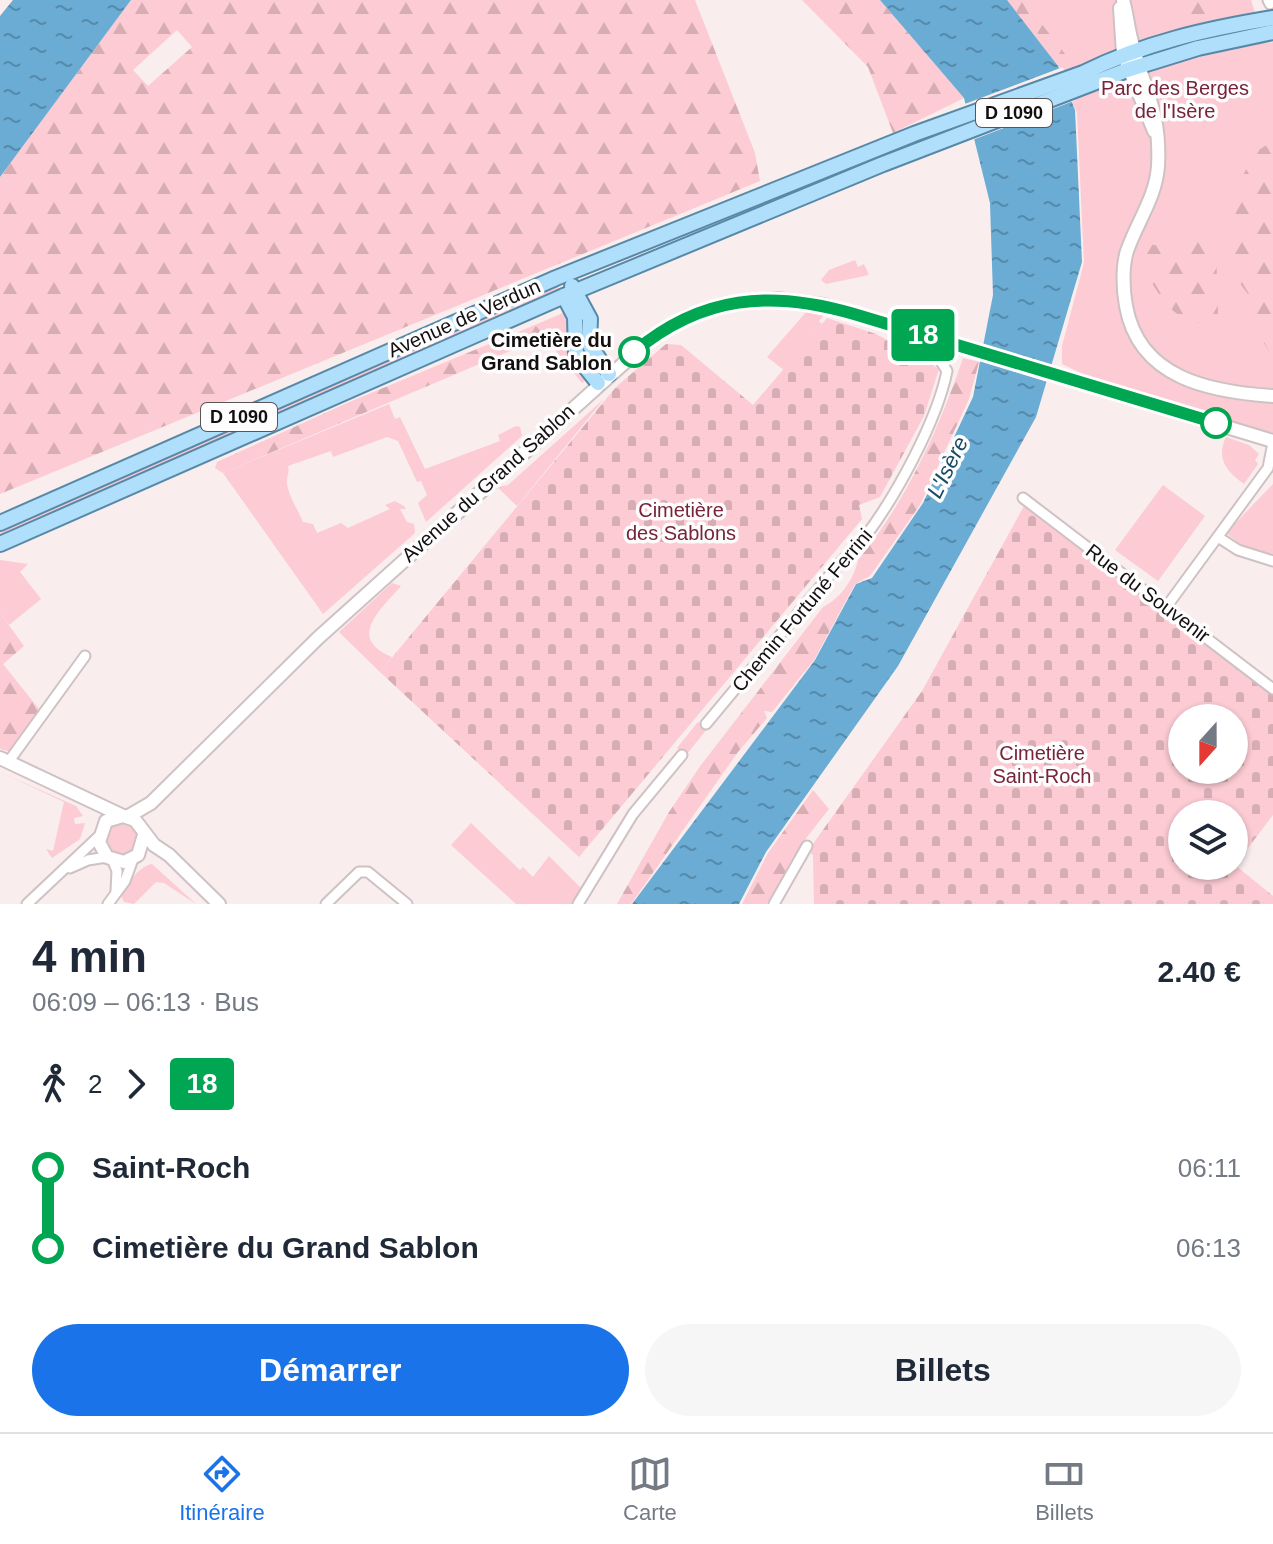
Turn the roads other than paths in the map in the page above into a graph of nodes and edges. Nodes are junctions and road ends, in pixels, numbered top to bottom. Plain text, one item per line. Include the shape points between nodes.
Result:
1 (1122, 0) edge
2 (1270, 8) edge
3 (1273, 32) edge
4 (1195, 40) junction
5 (1129, 52) junction
6 (1133, 68) junction
7 (1086, 79) junction
8 (937, 134) junction
9 (672, 231) junction
10 (556, 278) junction
11 (571, 291) junction
12 (912, 332) junction
13 (603, 379) junction
14 (1273, 387) edge
15 (1247, 392) junction
16 (1273, 396) edge
17 (1273, 442) edge
18 (1271, 467) edge
19 (1023, 498) dead end
20 (0, 523) edge
21 (1218, 537) junction
22 (0, 544) edge
23 (1273, 561) edge
24 (1167, 606) junction
25 (85, 656) dead end
26 (1273, 689) edge
27 (706, 724) dead end
28 (682, 755) dead end
29 (4, 759) edge
30 (88, 797) junction
31 (151, 803) junction
32 (125, 816) junction
33 (106, 822) junction
34 (143, 832) junction
35 (98, 837) junction
36 (807, 846) dead end
37 (135, 857) junction
38 (110, 858) junction
39 (180, 869) junction
40 (63, 870) junction
41 (115, 894) junction
42 (27, 904) edge
43 (108, 904) edge
44 (219, 904) edge
45 (326, 904) edge
46 (407, 904) edge
47 (578, 904) edge
48 (774, 904) edge

1 - 5 street
2 - 4 main road, D 1090
3 - 4 main road, D 1090
4 - 5 main road, D 1090 via 1162,41
4 - 6 main road, D 1090
5 - 6 street
5 - 7 main road, D 1090
6 - 7 main road, D 1090
6 - 15 street via 1157,113 1158,166 1151,197 1126,254 1124,294 1131,325 1152,358 1169,372 1201,387
7 - 8 main road, D 1090
8 - 9 main road, Avenue de Verdun / D 1090
8 - 11 main road, Avenue de Verdun / D 1090
9 - 10 main road, Avenue de Verdun / D 1090
9 - 11 main road
10 - 11 main road
10 - 20 main road, Avenue de Verdun / D 1090
11 - 13 main road via 590,319 589,344
11 - 22 main road, Avenue de Verdun / D 1090
12 - 13 street, Avenue du Grand Sablon via 807,302 742,301 689,316 653,337
12 - 17 street, Avenue du Grand Sablon
12 - 27 street, Chemin Fortuné Ferrini via 912,343 938,357 947,371 901,476 863,540
13 - 31 street, Avenue du Grand Sablon via 318,638
14 - 15 street
15 - 16 street
17 - 18 street
18 - 21 street
19 - 24 street, Rue du Souvenir
21 - 23 street
21 - 24 street
24 - 26 street, Rue du Souvenir
25 - 29 street
28 - 47 street via 633,814
29 - 30 street
30 - 32 street
30 - 33 street
31 - 32 street, Avenue du Grand Sablon
31 - 34 street, Avenue du Grand Sablon
32 - 33 street
32 - 34 street
33 - 35 street
34 - 37 street
34 - 39 street
35 - 38 street
35 - 40 street
36 - 48 street
37 - 38 street
37 - 39 street via 161,857
37 - 41 street
38 - 40 street
38 - 41 street via 117,871
39 - 44 street
40 - 42 street
41 - 43 street
45 - 46 street via 359,872 368,872

